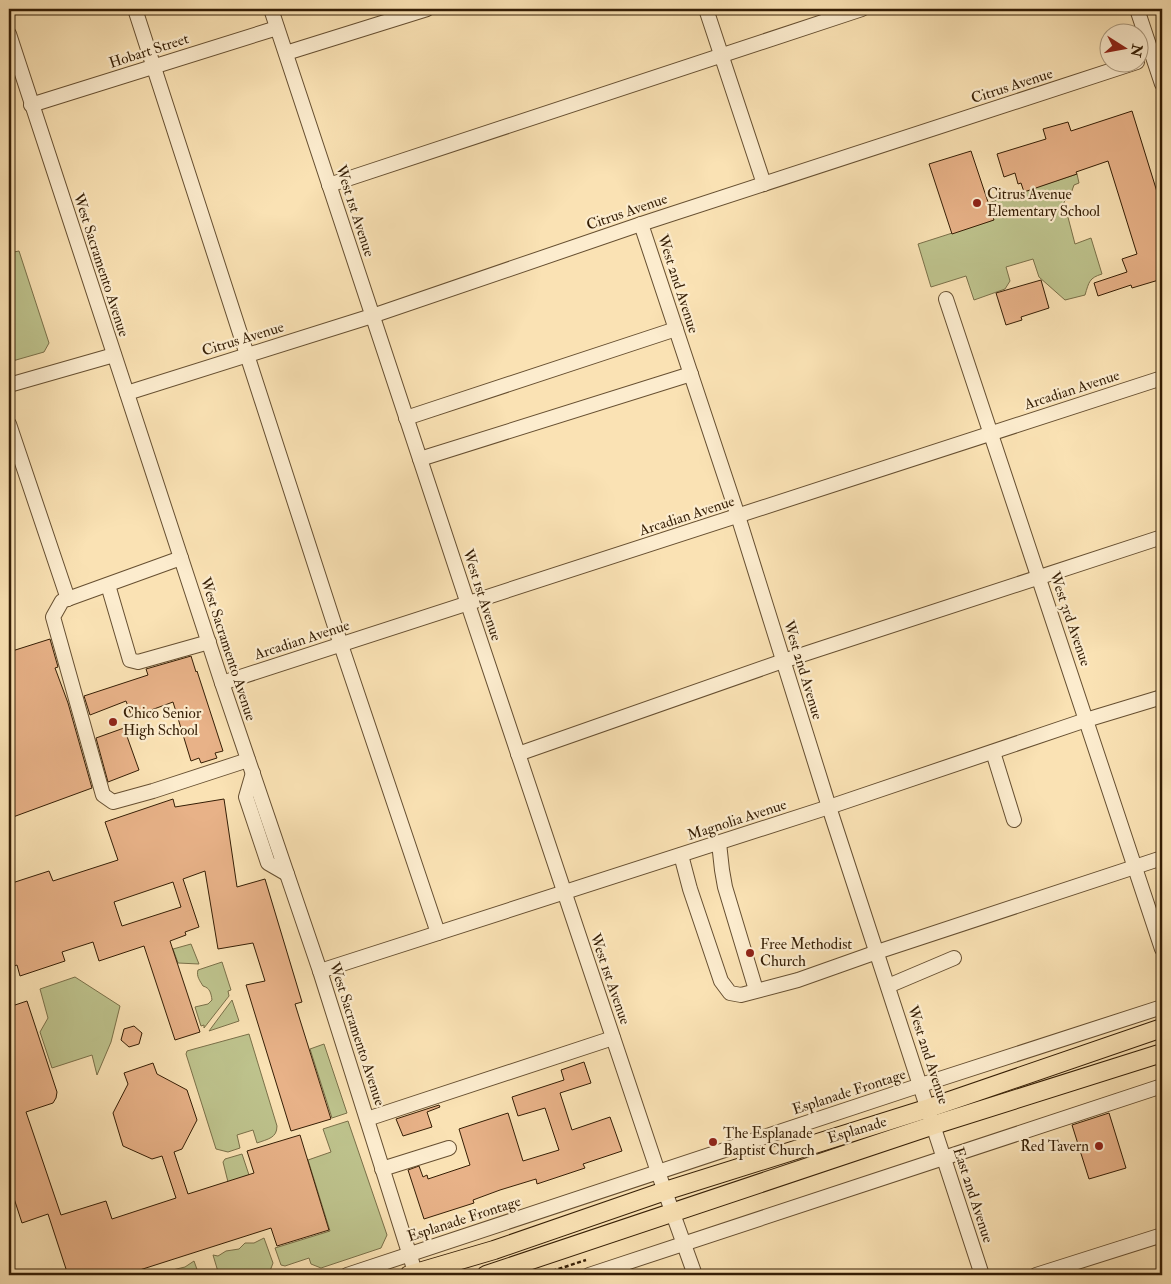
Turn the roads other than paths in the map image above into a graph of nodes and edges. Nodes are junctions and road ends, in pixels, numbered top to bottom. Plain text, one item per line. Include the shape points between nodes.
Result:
1 (135, 9) edge
2 (271, 9) edge
3 (427, 9) edge
4 (706, 9) edge
5 (862, 9) edge
6 (1137, 9) edge
7 (277, 28) junction
8 (9, 34) edge
9 (286, 53) junction
10 (721, 54) junction
11 (1158, 56) edge
12 (155, 66) junction
13 (1107, 72) edge
14 (1162, 84) edge
15 (31, 106) junction
16 (764, 184) junction
17 (329, 185) junction
18 (641, 224) junction
19 (946, 299) dead end
20 (372, 316) junction
21 (676, 329) junction
22 (114, 355) junction
23 (248, 355) junction
24 (691, 374) junction
25 (1162, 378) edge
26 (9, 386) edge
27 (127, 393) junction
28 (406, 418) junction
29 (9, 424) edge
30 (991, 434) junction
31 (420, 459) junction
32 (738, 516) junction
33 (1162, 537) edge
34 (181, 558) junction
35 (1039, 577) junction
36 (108, 585) junction
37 (65, 600) junction
38 (468, 604) junction
39 (209, 642) junction
40 (341, 645) junction
41 (783, 661) junction
42 (222, 683) junction
43 (1162, 697) edge
44 (1086, 720) junction
45 (993, 752) junction
46 (518, 754) junction
47 (248, 760) junction
48 (829, 807) junction
49 (1014, 820) dead end
50 (719, 842) junction
51 (681, 855) junction
52 (1162, 858) edge
53 (1136, 867) junction
54 (564, 892) junction
55 (438, 933) junction
56 (1162, 949) edge
57 (877, 952) junction
58 (954, 958) dead end
59 (320, 971) junction
60 (888, 986) junction
61 (756, 990) junction
62 (1162, 1007) edge
63 (1162, 1028) edge
64 (613, 1038) junction
65 (1162, 1053) edge
66 (921, 1085) junction
67 (1162, 1086) edge
68 (928, 1108) junction
69 (367, 1119) junction
70 (934, 1125) junction
71 (449, 1148) dead end
72 (943, 1158) junction
73 (382, 1169) junction
74 (658, 1172) junction
75 (665, 1191) junction
76 (673, 1212) junction
77 (1162, 1235) edge
78 (684, 1244) junction
79 (409, 1254) junction
80 (347, 1275) edge
81 (413, 1275) edge
82 (486, 1275) edge
83 (589, 1275) edge
84 (695, 1275) edge
85 (982, 1275) edge
86 (1036, 1275) edge

1 - 12 street
2 - 7 street, West 1st Avenue
3 - 9 street
4 - 10 street
5 - 10 street
6 - 11 street
7 - 9 street, West 1st Avenue
7 - 12 street, Hobart Street
8 - 15 street, West Sacramento Avenue
9 - 17 street, West 1st Avenue
10 - 16 street
10 - 17 street
11 - 14 street
12 - 15 street, Hobart Street
12 - 23 street
13 - 16 street, Citrus Avenue
15 - 22 street, West Sacramento Avenue
16 - 18 street, Citrus Avenue
17 - 20 street, West 1st Avenue
18 - 20 street, Citrus Avenue
18 - 21 street, West 2nd Avenue
19 - 30 street, West 3rd Avenue
20 - 23 street, Citrus Avenue
20 - 28 street, West 1st Avenue
21 - 24 street, West 2nd Avenue
21 - 28 street
22 - 26 street
22 - 27 street, West Sacramento Avenue
23 - 27 street, Citrus Avenue
23 - 40 street
24 - 31 street
24 - 32 street, West 2nd Avenue
25 - 30 street, Arcadian Avenue
27 - 34 street, West Sacramento Avenue
28 - 31 street, West 1st Avenue
29 - 37 street
30 - 32 street, Arcadian Avenue
30 - 35 street, West 3rd Avenue
31 - 38 street, West 1st Avenue
32 - 38 street, Arcadian Avenue
32 - 41 street, West 2nd Avenue
33 - 35 street
34 - 36 street
34 - 39 street, West Sacramento Avenue
35 - 41 street
35 - 44 street, West 3rd Avenue
36 - 37 street
36 - 39 street via 130,660 138,662
37 - 47 street via 53,617 103,795 112,802
38 - 40 street, Arcadian Avenue
38 - 46 street, West 1st Avenue
39 - 42 street, West Sacramento Avenue
40 - 42 street, Arcadian Avenue
40 - 55 street
41 - 46 street
41 - 48 street, West 2nd Avenue
42 - 47 street, West Sacramento Avenue
43 - 44 street, Magnolia Avenue
44 - 45 street, Magnolia Avenue
44 - 53 street, West 3rd Avenue
45 - 48 street, Magnolia Avenue
45 - 49 street
46 - 54 street, West 1st Avenue
47 - 59 street, West Sacramento Avenue
48 - 50 street, Magnolia Avenue
48 - 57 street, West 2nd Avenue
50 - 51 street, Magnolia Avenue
50 - 61 street via 725,887
51 - 54 street, Magnolia Avenue
51 - 61 street via 721,981 730,992 741,995
52 - 53 street
53 - 56 street, West 3rd Avenue
53 - 57 street
54 - 55 street, Magnolia Avenue
54 - 64 street, West 1st Avenue
55 - 59 street, Magnolia Avenue
57 - 60 street, West 2nd Avenue
57 - 61 street via 798,980
58 - 60 street
59 - 69 street, West Sacramento Avenue
60 - 66 street, West 2nd Avenue
62 - 66 street, Esplanade Frontage
63 - 68 main road, Esplanade
64 - 69 street
64 - 74 street, West 1st Avenue
65 - 70 main road, Esplanade
66 - 68 street, West 2nd Avenue
66 - 74 street, Esplanade Frontage
67 - 72 street
68 - 70 street, West 2nd Avenue
68 - 75 main road, Esplanade
69 - 73 street, West Sacramento Avenue
70 - 72 street, East 2nd Avenue
70 - 76 main road, Esplanade
71 - 73 street
72 - 78 street
72 - 85 street, East 2nd Avenue
73 - 79 street, West Sacramento Avenue
74 - 75 street, West 1st Avenue
74 - 79 street, Esplanade Frontage
75 - 76 street, West 1st Avenue
75 - 81 main road, Esplanade
76 - 78 street, West 1st Avenue
76 - 82 main road, Esplanade
77 - 86 street
78 - 83 street
78 - 84 street, West 1st Avenue
79 - 80 street, Esplanade Frontage
79 - 81 street, West Sacramento Avenue

